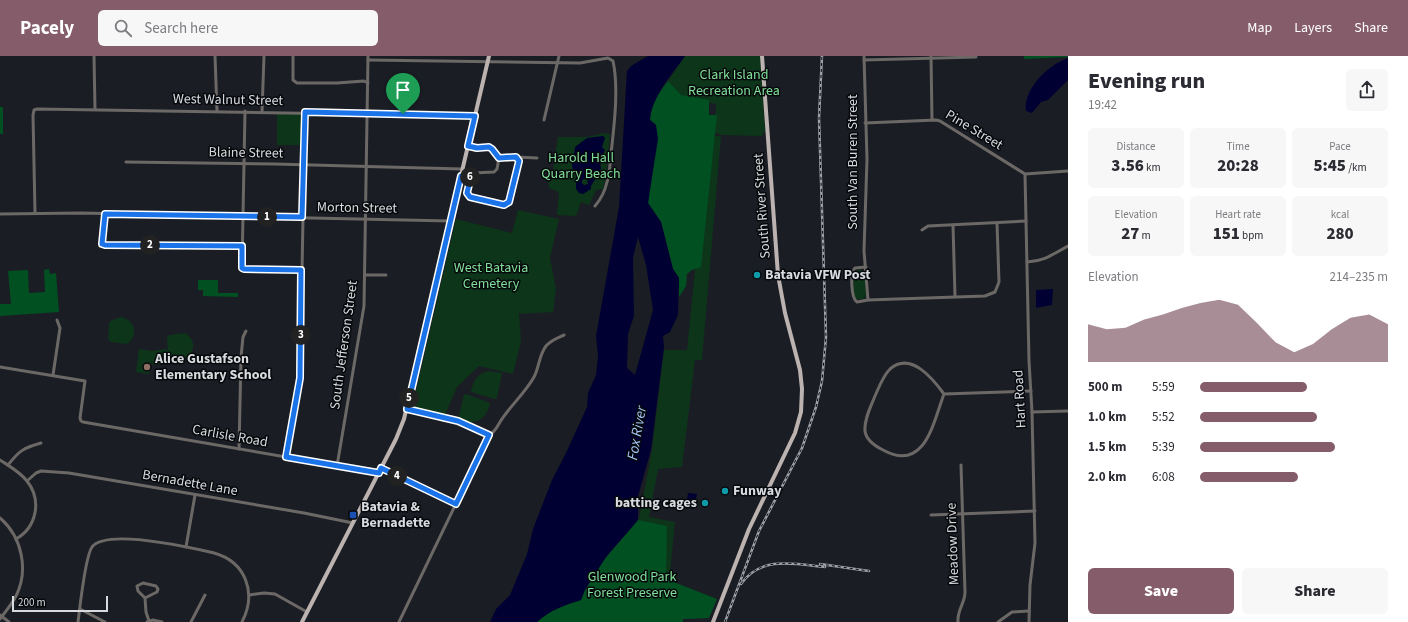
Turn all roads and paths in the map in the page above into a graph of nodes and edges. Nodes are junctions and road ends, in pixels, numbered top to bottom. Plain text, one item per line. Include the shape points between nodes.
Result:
1 (94, 56) edge
2 (216, 56) edge
3 (264, 56) edge
4 (293, 56) edge
5 (489, 56) edge
6 (559, 56) edge
7 (762, 56) edge
8 (864, 56) edge
9 (604, 57) edge
10 (931, 57) edge
11 (976, 57) edge
12 (368, 58) edge
13 (864, 60) junction
14 (488, 62) junction
15 (557, 63) junction
16 (368, 83) junction
17 (95, 109) junction
18 (217, 111) junction
19 (245, 111) junction
20 (262, 112) junction
21 (305, 112) junction
22 (368, 114) junction
23 (475, 116) junction
24 (544, 120) dead end
25 (932, 120) junction
26 (866, 122) junction
27 (468, 146) junction
28 (516, 157) junction
29 (499, 158) junction
30 (537, 158) dead end
31 (126, 162) dead end
32 (243, 164) junction
33 (304, 164) junction
34 (367, 166) junction
35 (462, 169) junction
36 (1068, 172) edge
37 (1025, 174) junction
38 (461, 176) junction
39 (471, 176) junction
40 (595, 206) dead end
41 (35, 213) junction
42 (0, 214) edge
43 (105, 214) junction
44 (243, 217) junction
45 (302, 217) junction
46 (366, 219) junction
47 (450, 221) junction
48 (1026, 221) junction
49 (997, 223) junction
50 (953, 225) junction
51 (922, 230) dead end
52 (242, 246) junction
53 (1068, 246) edge
54 (1027, 262) junction
55 (866, 267) junction
56 (301, 270) junction
57 (365, 275) junction
58 (386, 275) dead end
59 (955, 296) junction
60 (868, 300) junction
61 (57, 320) dead end
62 (246, 331) dead end
63 (564, 335) dead end
64 (0, 367) edge
65 (53, 375) junction
66 (1031, 391) junction
67 (944, 394) junction
68 (407, 409) junction
69 (1068, 411) edge
70 (1032, 412) junction
71 (489, 435) junction
72 (41, 443) dead end
73 (238, 449) junction
74 (286, 457) junction
75 (0, 460) edge
76 (8, 465) junction
77 (961, 465) dead end
78 (336, 466) junction
79 (381, 468) junction
80 (379, 473) junction
81 (27, 481) junction
82 (195, 495) junction
83 (456, 504) junction
84 (1035, 511) junction
85 (963, 514) junction
86 (931, 515) dead end
87 (0, 518) edge
88 (353, 523) junction
89 (16, 539) junction
90 (186, 547) junction
91 (205, 595) dead end
92 (249, 595) junction
93 (145, 598) junction
94 (80, 609) junction
95 (1029, 611) junction
96 (307, 612) junction
97 (1, 617) edge
98 (9, 622) edge
99 (78, 622) edge
100 (105, 622) edge
101 (148, 622) edge
102 (162, 622) edge
103 (192, 622) edge
104 (242, 622) edge
105 (302, 622) edge
106 (399, 622) edge
107 (713, 622) edge
108 (958, 622) edge
109 (998, 622) edge
110 (1029, 622) edge

1 - 17 street
2 - 18 street
3 - 20 street
4 - 16 street via 293,80 297,83
5 - 14 main road
6 - 15 street
7 - 107 main road, South River Street via 778,267 785,312 800,370 802,405 795,433 749,529
8 - 13 street, South Van Buren Street
9 - 15 street via 580,63
9 - 40 street via 613,61 615,69 613,126 608,180
10 - 11 street
10 - 13 street
10 - 25 street
12 - 14 street
12 - 16 street, South Jefferson Street
13 - 26 street, South Van Buren Street
14 - 15 street
14 - 23 main road
15 - 24 street
16 - 22 street, South Jefferson Street
17 - 18 street, West Walnut Street
17 - 41 street, West Walnut Street via 34,110
18 - 19 street, West Walnut Street
19 - 20 street, West Walnut Street
19 - 32 street
20 - 21 street, West Walnut Street
21 - 22 street, West Walnut Street
21 - 33 street
22 - 23 street, West Walnut Street
22 - 34 street, South Jefferson Street
23 - 27 main road
25 - 26 street, Pine Street
25 - 37 street, Pine Street via 940,121
26 - 55 street, South Van Buren Street
27 - 29 street via 489,147
27 - 35 main road
28 - 29 street
28 - 30 street
28 - 39 street via 519,161 507,204 470,197 467,193
29 - 39 street via 494,172 473,173
31 - 32 street, Blaine Street
32 - 33 street, Blaine Street
32 - 44 street
33 - 34 street, Blaine Street
33 - 45 street
34 - 35 street, Blaine Street
34 - 46 street, South Jefferson Street
35 - 38 main road
36 - 37 street
37 - 48 street, Hart Road
38 - 39 street
38 - 47 main road
41 - 42 street, Morton Street
41 - 43 street, Morton Street
43 - 44 street, Morton Street
43 - 52 street via 102,244 105,245
44 - 45 street, Morton Street
44 - 52 street
45 - 46 street, Morton Street
45 - 56 street
46 - 47 street, Morton Street
46 - 57 street, South Jefferson Street
47 - 68 main road
48 - 49 street
48 - 54 street, Hart Road
49 - 50 street
49 - 59 street via 999,282 995,292 985,296
50 - 51 street via 928,226
50 - 59 street
52 - 56 street via 244,269
53 - 54 street via 1049,257
54 - 66 street, Hart Road
55 - 60 street, South Van Buren Street
55 - 60 street via 854,268 852,271 852,297 857,302
56 - 74 street via 300,378
57 - 58 street
57 - 78 street, South Jefferson Street via 364,306
59 - 60 street
61 - 65 street via 60,328
62 - 73 street via 241,357
63 - 71 street via 551,341 545,348 533,379
64 - 65 street
65 - 73 street, Carlisle Road via 85,381 80,418 83,422
66 - 67 street
66 - 70 street, Hart Road
67 - 67 street via 927,439 918,451 905,456 892,455 866,437 868,412 891,368 901,364 920,368
68 - 71 street via 458,421
68 - 79 main road via 401,429
69 - 70 street
70 - 84 street, Hart Road
71 - 83 street
72 - 76 street via 17,453
73 - 74 street, Carlisle Road
74 - 78 street, Carlisle Road
75 - 76 street
76 - 81 street
77 - 85 street, Meadow Drive
78 - 80 street, Carlisle Road
79 - 80 main road
79 - 83 street
80 - 88 main road
81 - 82 street, Bernadette Lane via 41,471 69,473
81 - 89 street via 35,496 35,514 25,534
82 - 88 street, Bernadette Lane
82 - 90 street
83 - 106 street
84 - 85 street
84 - 95 street, Hart Road
85 - 86 street
85 - 108 street, Meadow Drive via 965,592 958,612
87 - 89 street
88 - 96 main road
89 - 97 street via 22,560 21,581 16,596
90 - 92 street via 220,554 233,562 243,574
90 - 94 street via 129,539 108,540 95,544 87,560
91 - 103 street
92 - 96 street via 274,594
92 - 104 street via 248,608
93 - 93 street via 157,592 156,586 143,583 137,586
93 - 101 street
94 - 99 street
94 - 100 street
95 - 109 street via 1012,612
95 - 110 street, Hart Road
96 - 105 main road
97 - 98 street
101 - 102 street

